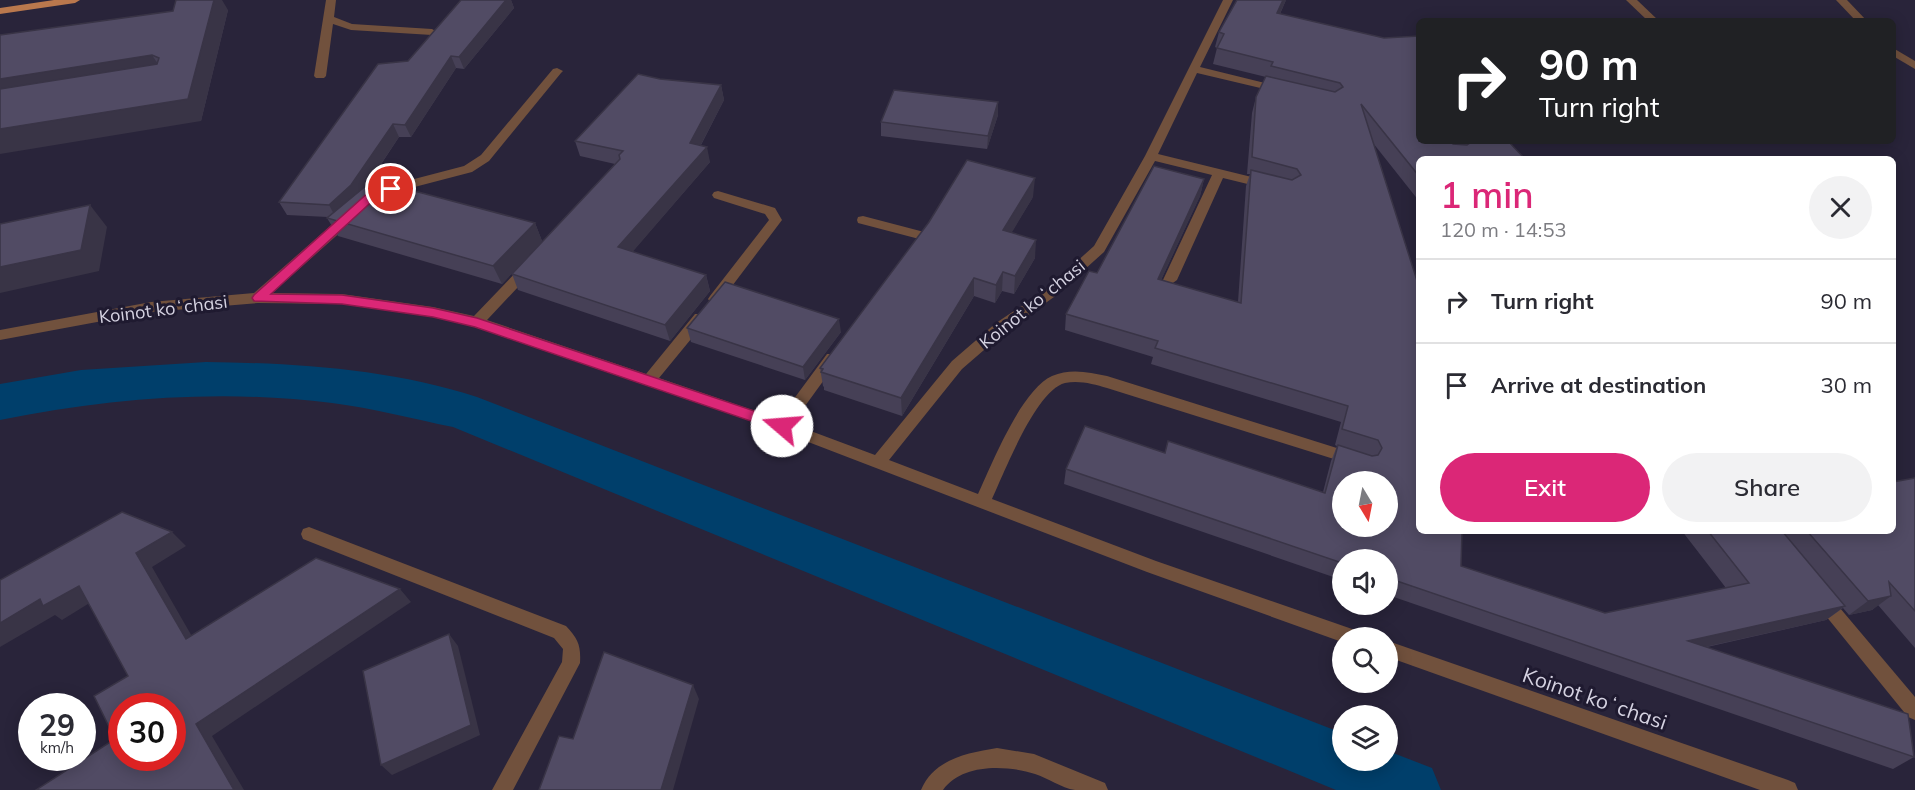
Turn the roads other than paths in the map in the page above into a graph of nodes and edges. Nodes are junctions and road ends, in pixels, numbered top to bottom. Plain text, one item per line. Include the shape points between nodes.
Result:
1 (75, 0) edge
2 (331, 0) edge
3 (1228, 0) edge
4 (1632, 0) edge
5 (1840, 0) edge
6 (0, 11) edge
7 (1651, 18) edge
8 (1859, 18) edge
9 (329, 19) junction
10 (432, 32) edge
11 (1896, 53) edge
12 (1915, 66) edge
13 (1194, 69) junction
14 (557, 71) dead end
15 (320, 76) dead end
16 (1296, 94) edge
17 (1151, 156) junction
18 (1219, 173) junction
19 (1276, 188) edge
20 (718, 195) dead end
21 (863, 220) dead end
22 (922, 236) edge
23 (539, 256) edge
24 (1170, 280) edge
25 (258, 298) junction
26 (477, 322) junction
27 (0, 335) edge
28 (838, 350) edge
29 (649, 381) junction
30 (782, 426) junction
31 (1364, 463) edge
32 (877, 464) junction
33 (983, 501) junction
34 (309, 534) dead end
35 (1810, 585) edge
36 (1332, 630) edge
37 (1398, 653) edge
38 (1915, 711) edge
39 (502, 790) edge
40 (931, 790) edge
41 (1098, 790) edge
42 (1788, 790) edge

1 - 6 main road
2 - 9 street
3 - 13 street, Koinot koʻchasi
4 - 7 street
5 - 8 street
9 - 10 street via 351,27
9 - 15 street
11 - 12 street
13 - 16 street
13 - 17 street, Koinot koʻchasi
14 - 25 street via 485,158 468,169 374,194
17 - 18 street
17 - 32 street, Koinot koʻchasi via 1099,249 957,364
18 - 19 street
18 - 24 street
20 - 29 street via 770,211 776,220
21 - 22 street
23 - 26 street
25 - 26 street, Koinot koʻchasi via 342,299
25 - 27 street, Koinot koʻchasi via 151,307
26 - 29 street, Koinot koʻchasi
28 - 30 street
29 - 30 street, Koinot koʻchasi
30 - 32 street, Koinot koʻchasi
31 - 33 street via 1078,376 1054,381 1027,411
32 - 33 street, Koinot koʻchasi
33 - 36 street, Koinot koʻchasi via 1153,567
34 - 39 street via 560,632 572,646 571,663
35 - 38 street
37 - 42 street, Koinot koʻchasi
40 - 41 street via 942,774 966,763 997,758 1034,764

